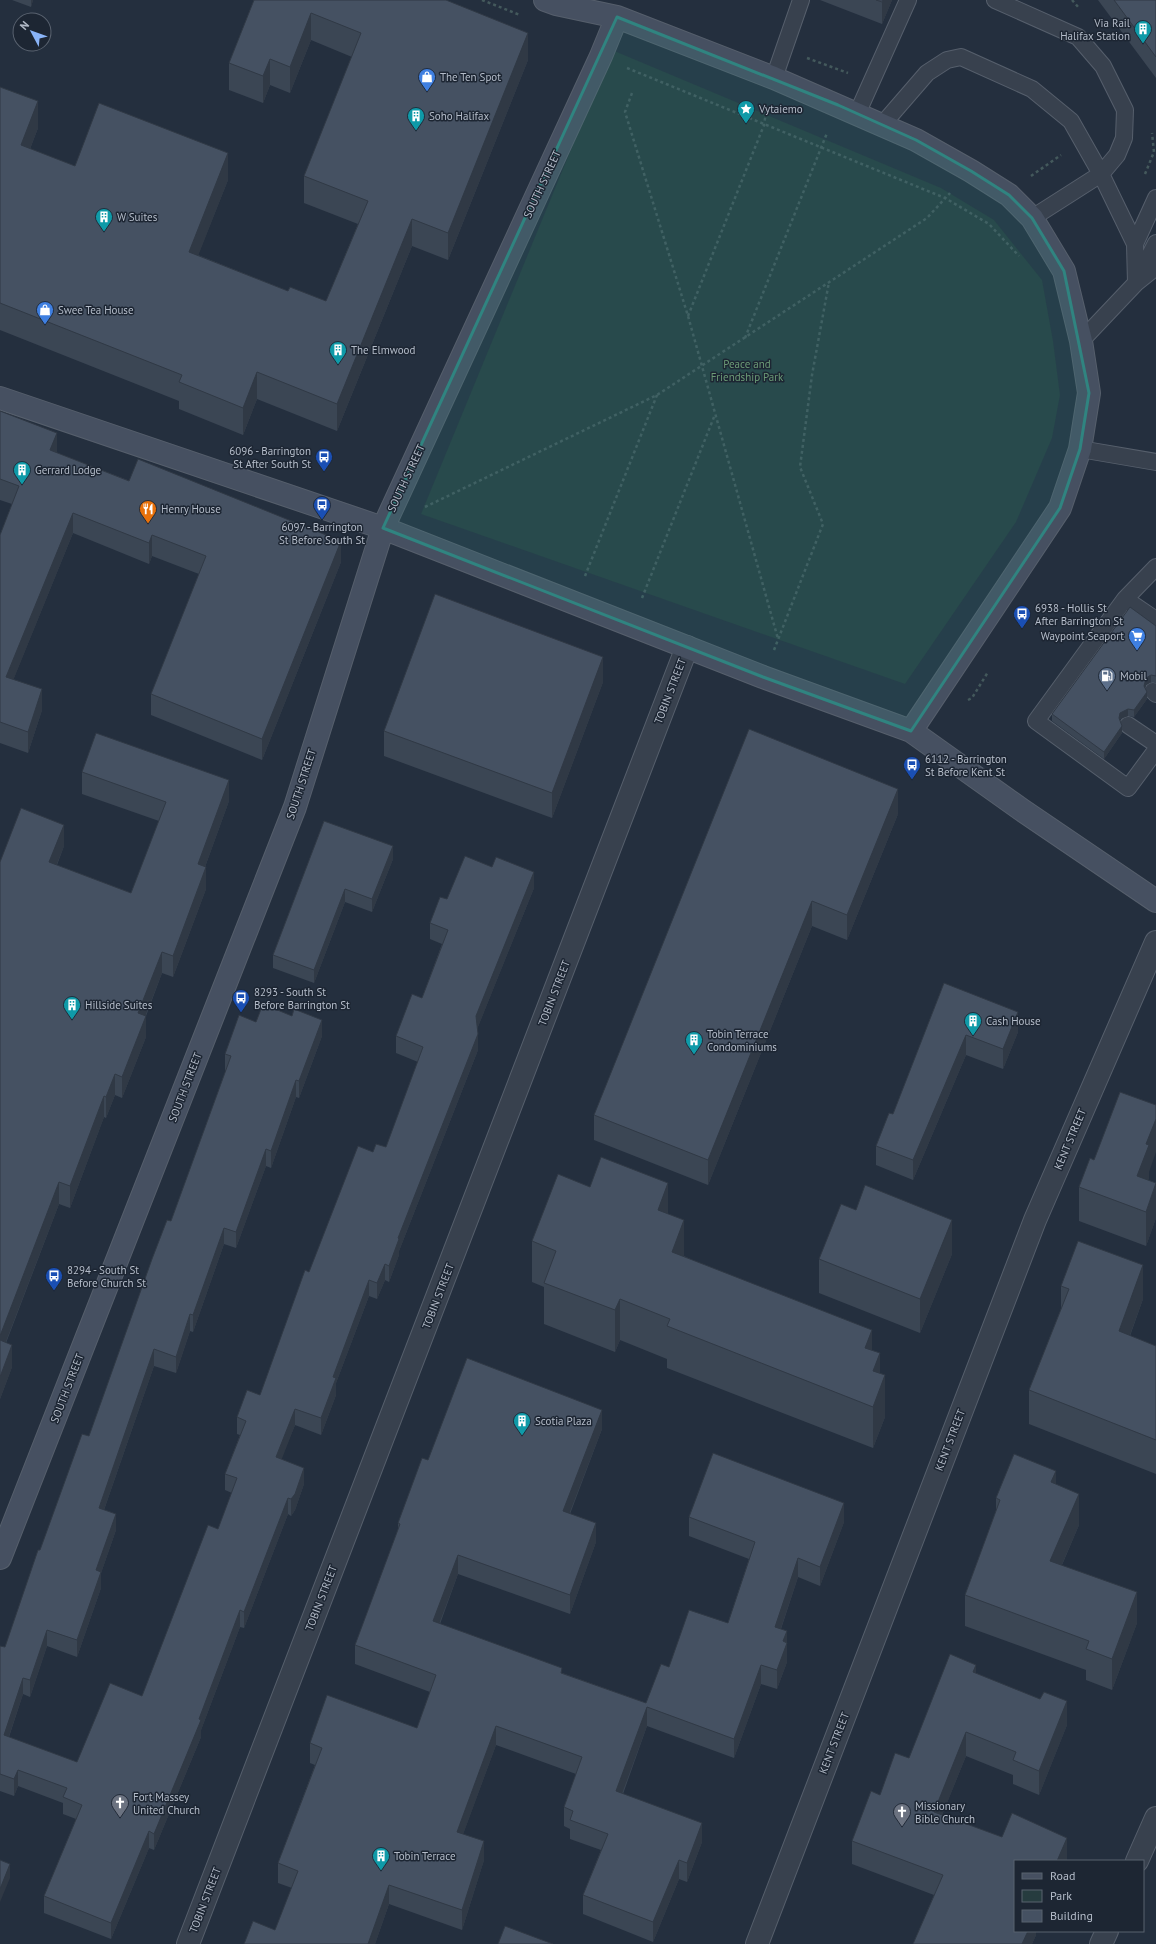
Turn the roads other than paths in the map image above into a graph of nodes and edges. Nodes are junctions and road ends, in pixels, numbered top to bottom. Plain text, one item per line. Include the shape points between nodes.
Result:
1 (546, 0) edge
2 (596, 0) edge
3 (801, 0) edge
4 (908, 0) edge
5 (995, 0) edge
6 (617, 17) junction
7 (774, 78) junction
8 (848, 109) junction
9 (882, 125) junction
10 (1101, 174) junction
11 (1156, 198) edge
12 (1032, 218) junction
13 (1156, 243) edge
14 (1135, 244) junction
15 (1156, 267) edge
16 (1136, 283) junction
17 (1081, 341) junction
18 (0, 398) edge
19 (1080, 449) junction
20 (1156, 462) edge
21 (383, 528) junction
22 (1156, 567) edge
23 (1125, 598) junction
24 (1156, 620) edge
25 (687, 647) junction
26 (1128, 724) dead end
27 (911, 730) junction
28 (1156, 744) edge
29 (1156, 750) edge
30 (1156, 901) edge
31 (1156, 942) edge
32 (1, 1552) edge
33 (1156, 1818) edge
34 (1137, 1860) edge
35 (1107, 1932) edge
36 (188, 1944) edge
37 (757, 1944) edge
38 (1101, 1944) edge

1 - 6 street
2 - 6 street
3 - 7 lane
4 - 8 lane
5 - 10 lane via 1078,37 1103,66 1125,110 1124,138 1117,155
6 - 7 street
6 - 21 street, SOUTH STREET
7 - 8 street
8 - 9 street
9 - 10 lane via 927,73 947,60 961,57 1032,89 1071,122
9 - 12 street via 916,140 971,171 1009,195
10 - 12 lane
10 - 14 lane
11 - 14 lane
12 - 17 street via 1064,271
13 - 16 lane
14 - 16 lane
15 - 16 lane
16 - 17 lane
17 - 19 street via 1089,393
18 - 21 street
19 - 20 lane
19 - 27 street via 1060,508
21 - 25 street
21 - 32 street, SOUTH STREET via 294,807
22 - 23 lane
23 - 24 lane
23 - 29 lane via 1095,650 1072,683 1036,721 1128,788
25 - 27 street
25 - 36 street, TOBIN STREET
26 - 28 lane
27 - 30 street via 1022,810
31 - 37 street, KENT STREET via 1035,1220
33 - 34 street
35 - 38 street

